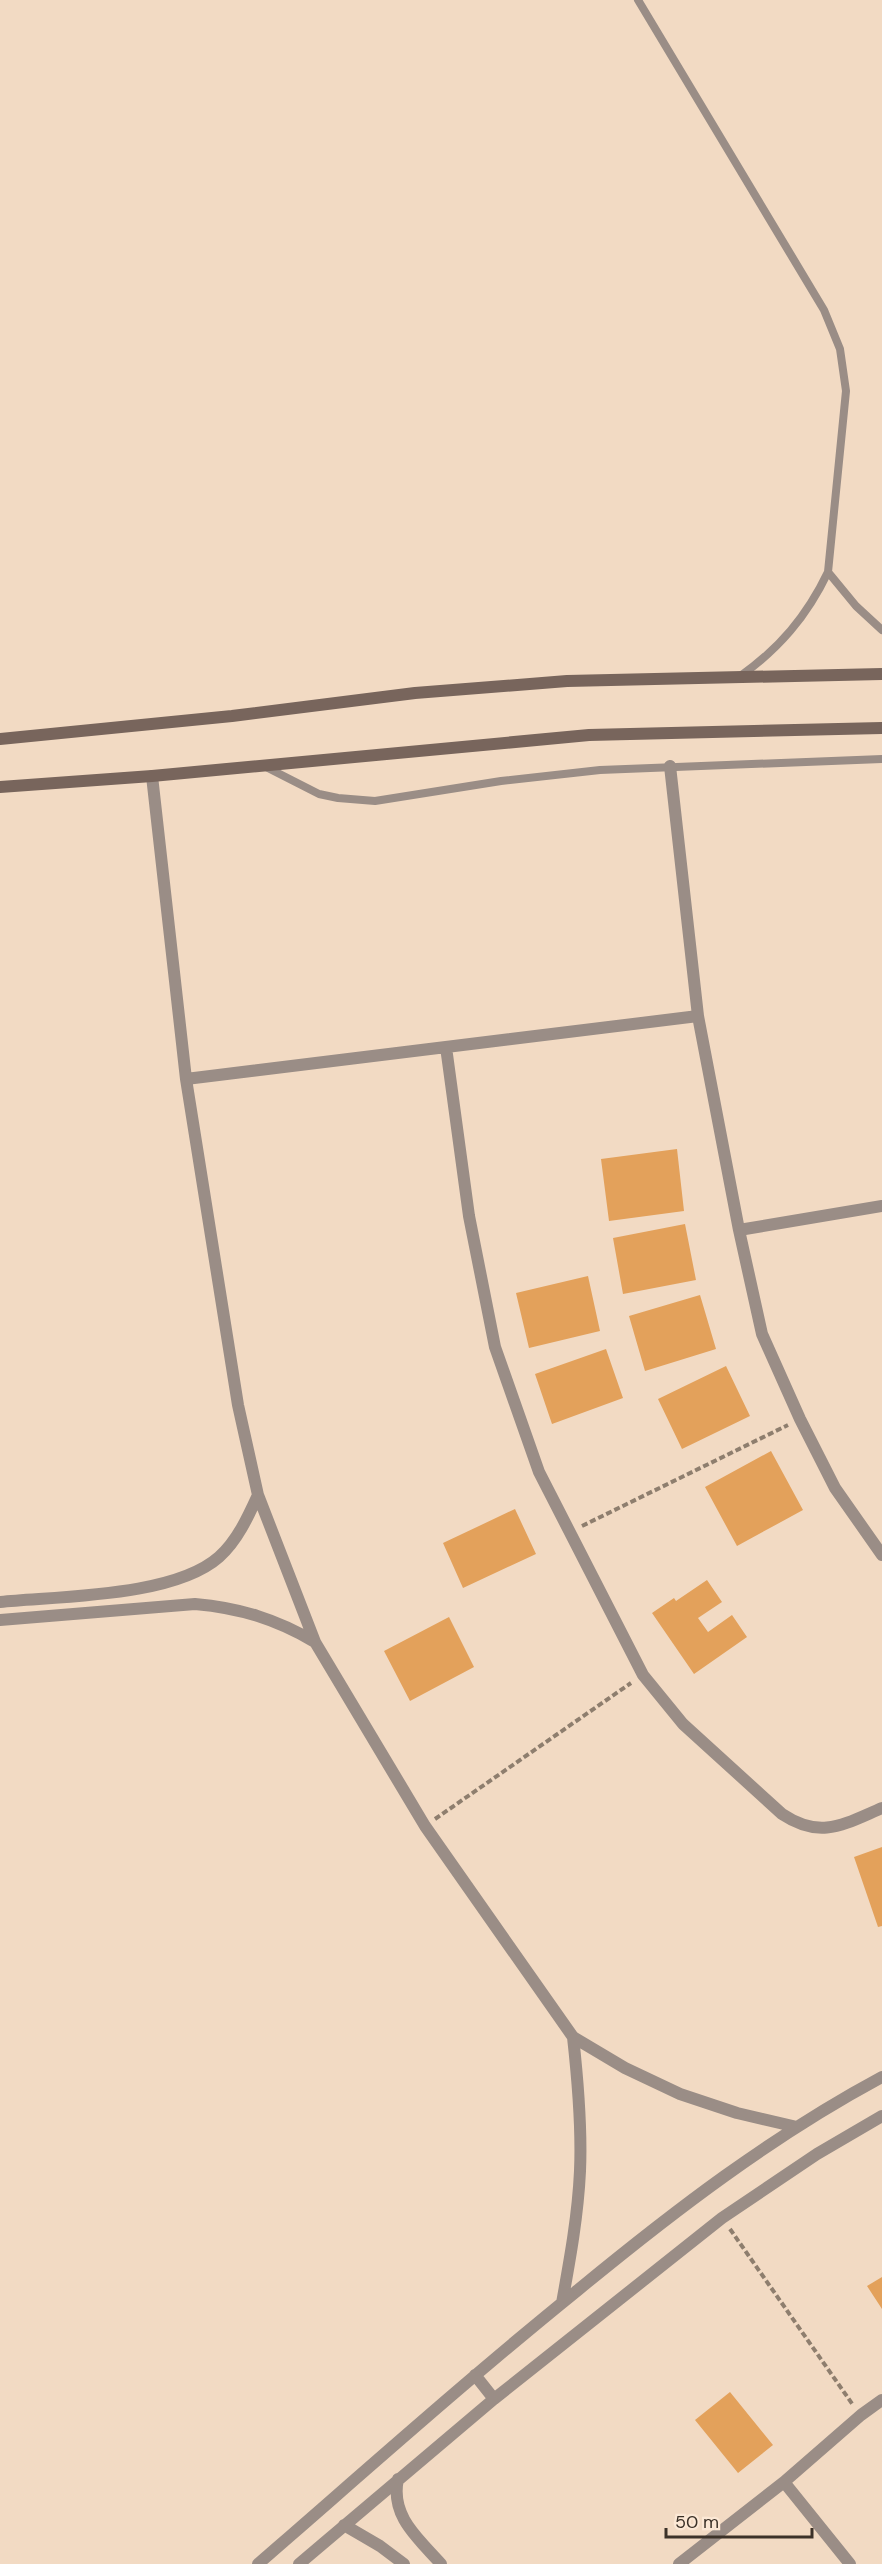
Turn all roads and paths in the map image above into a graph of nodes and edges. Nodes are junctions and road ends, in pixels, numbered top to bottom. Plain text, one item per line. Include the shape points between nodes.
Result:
1 (638, 0) edge
2 (828, 572) junction
3 (882, 630) edge
4 (882, 674) edge
5 (738, 677) junction
6 (882, 728) edge
7 (0, 739) edge
8 (882, 759) edge
9 (261, 764) junction
10 (670, 766) junction
11 (152, 776) junction
12 (0, 787) edge
13 (699, 1016) junction
14 (446, 1047) junction
15 (186, 1079) junction
16 (882, 1206) edge
17 (739, 1230) junction
18 (800, 1419) junction
19 (258, 1495) junction
20 (570, 1532) junction
21 (882, 1555) edge
22 (151, 1588) junction
23 (0, 1602) edge
24 (153, 1606) junction
25 (0, 1620) edge
26 (315, 1642) junction
27 (644, 1675) junction
28 (882, 1808) edge
29 (425, 1826) junction
30 (573, 2037) junction
31 (882, 2077) edge
32 (882, 2116) edge
33 (797, 2127) junction
34 (722, 2218) junction
35 (561, 2303) junction
36 (475, 2375) junction
37 (494, 2399) junction
38 (882, 2400) edge
39 (861, 2415) junction
40 (398, 2479) junction
41 (784, 2482) junction
42 (344, 2525) junction
43 (258, 2564) edge
44 (298, 2564) edge
45 (404, 2564) edge
46 (441, 2564) edge
47 (679, 2564) edge
48 (850, 2564) edge

1 - 2 lane via 824,310 840,349 846,391
2 - 3 lane
2 - 5 lane via 795,627 759,663
4 - 5 street
5 - 7 street via 567,681 415,693
6 - 9 street via 589,735
8 - 10 lane
9 - 10 lane via 319,794 357,801 544,775
9 - 11 street
10 - 13 street
11 - 12 street
11 - 15 street
13 - 14 street
13 - 17 street
14 - 15 street
14 - 20 street via 469,1216 495,1347 539,1472
15 - 19 street via 238,1405
16 - 17 street
17 - 18 street via 762,1334
18 - 20 path
18 - 21 street via 835,1488
19 - 22 street via 234,1539 218,1558 187,1576
19 - 26 street
20 - 27 street
22 - 23 street
22 - 24 street
24 - 25 street
24 - 26 street via 227,1607 258,1614
26 - 29 street
27 - 28 street via 683,1724 795,1823 813,1829 841,1826
27 - 29 path
29 - 30 street
30 - 33 street via 680,2094
30 - 35 street via 580,2104 580,2171 574,2237
31 - 33 street
32 - 34 street
33 - 35 street via 719,2178
34 - 37 street
34 - 39 path
35 - 36 street
36 - 37 street
36 - 43 street
37 - 40 street
38 - 39 street
39 - 41 street
40 - 42 street
40 - 46 street via 396,2497 401,2516
41 - 47 street
41 - 48 street
42 - 44 street
42 - 45 street

